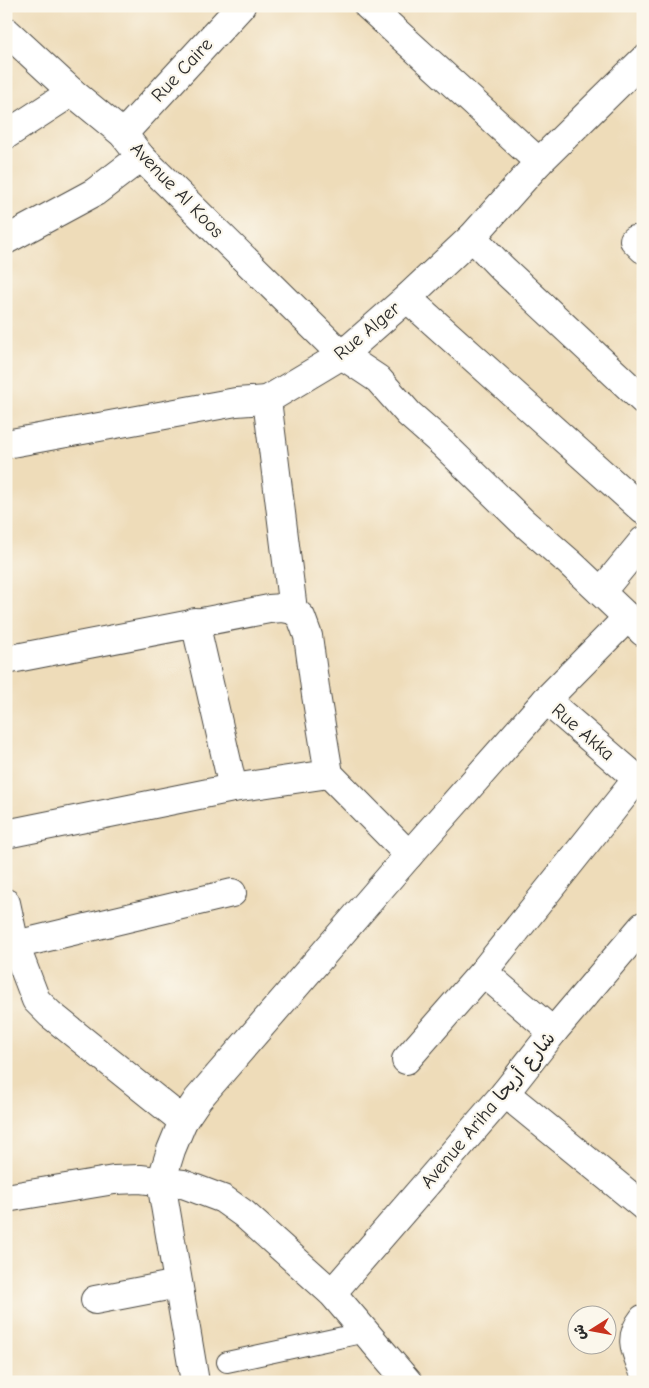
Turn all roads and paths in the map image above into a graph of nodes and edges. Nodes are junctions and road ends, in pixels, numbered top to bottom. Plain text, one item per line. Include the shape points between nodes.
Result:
1 (240, 6) edge
2 (368, 6) edge
3 (6, 31) edge
4 (643, 60) edge
5 (72, 92) junction
6 (6, 134) edge
7 (123, 134) junction
8 (142, 157) junction
9 (539, 162) junction
10 (472, 237) junction
11 (6, 240) edge
12 (407, 298) junction
13 (342, 355) junction
14 (267, 400) junction
15 (643, 400) edge
16 (6, 444) edge
17 (643, 510) edge
18 (643, 542) edge
19 (600, 592) junction
20 (293, 610) junction
21 (195, 622) junction
22 (635, 624) edge
23 (6, 660) edge
24 (546, 700) junction
25 (329, 774) junction
26 (640, 781) edge
27 (233, 788) junction
28 (6, 834) edge
29 (409, 855) junction
30 (232, 893) dead end
31 (6, 903) edge
32 (643, 926) edge
33 (15, 945) junction
34 (634, 954) edge
35 (483, 972) junction
36 (554, 1032) junction
37 (406, 1060) dead end
38 (505, 1093) junction
39 (183, 1121) junction
40 (161, 1182) junction
41 (6, 1198) edge
42 (643, 1206) edge
43 (178, 1284) junction
44 (332, 1293) junction
45 (96, 1300) dead end
46 (643, 1319) edge
47 (366, 1332) junction
48 (227, 1362) dead end
49 (643, 1370) edge
50 (195, 1382) edge
51 (408, 1382) edge

1 - 7 street, Rue Caire
2 - 9 street
3 - 5 street, Avenue Al Koos
4 - 9 street, Rue Alger
5 - 6 street
5 - 7 street, Avenue Al Koos
7 - 8 street, Avenue Al Koos
8 - 11 street via 95,192
8 - 13 street, Avenue Al Koos
9 - 10 street, Rue Alger
10 - 12 street, Rue Alger
10 - 15 street
12 - 13 street, Rue Alger
12 - 17 street
13 - 14 street, Rue Alger
13 - 19 street, Avenue Al Koos via 378,378 409,414
14 - 16 street, Rue Alger via 236,402
14 - 20 street
18 - 19 street
19 - 22 street, Avenue Al Koos
20 - 21 street via 269,609
20 - 25 street via 301,617 308,636
21 - 23 street
21 - 27 street
22 - 24 street
24 - 26 street, Rue Akka
24 - 29 street
25 - 27 street
25 - 29 street
26 - 35 street
27 - 28 street
29 - 39 street via 204,1092
30 - 33 street
31 - 33 street
32 - 34 street, Avenue Ariha شارع أريحا
33 - 39 street via 36,1000
34 - 36 street, Avenue Ariha شارع أريحا
35 - 36 street
35 - 37 street
36 - 38 street, Avenue Ariha شارع أريحا
38 - 42 street
38 - 44 street, Avenue Ariha شارع أريحا
39 - 40 street
40 - 41 street via 114,1180
40 - 43 street
40 - 44 street via 183,1184 223,1199
43 - 45 street
43 - 50 street
44 - 47 street
46 - 49 street via 633,1336
47 - 48 street
47 - 51 street

